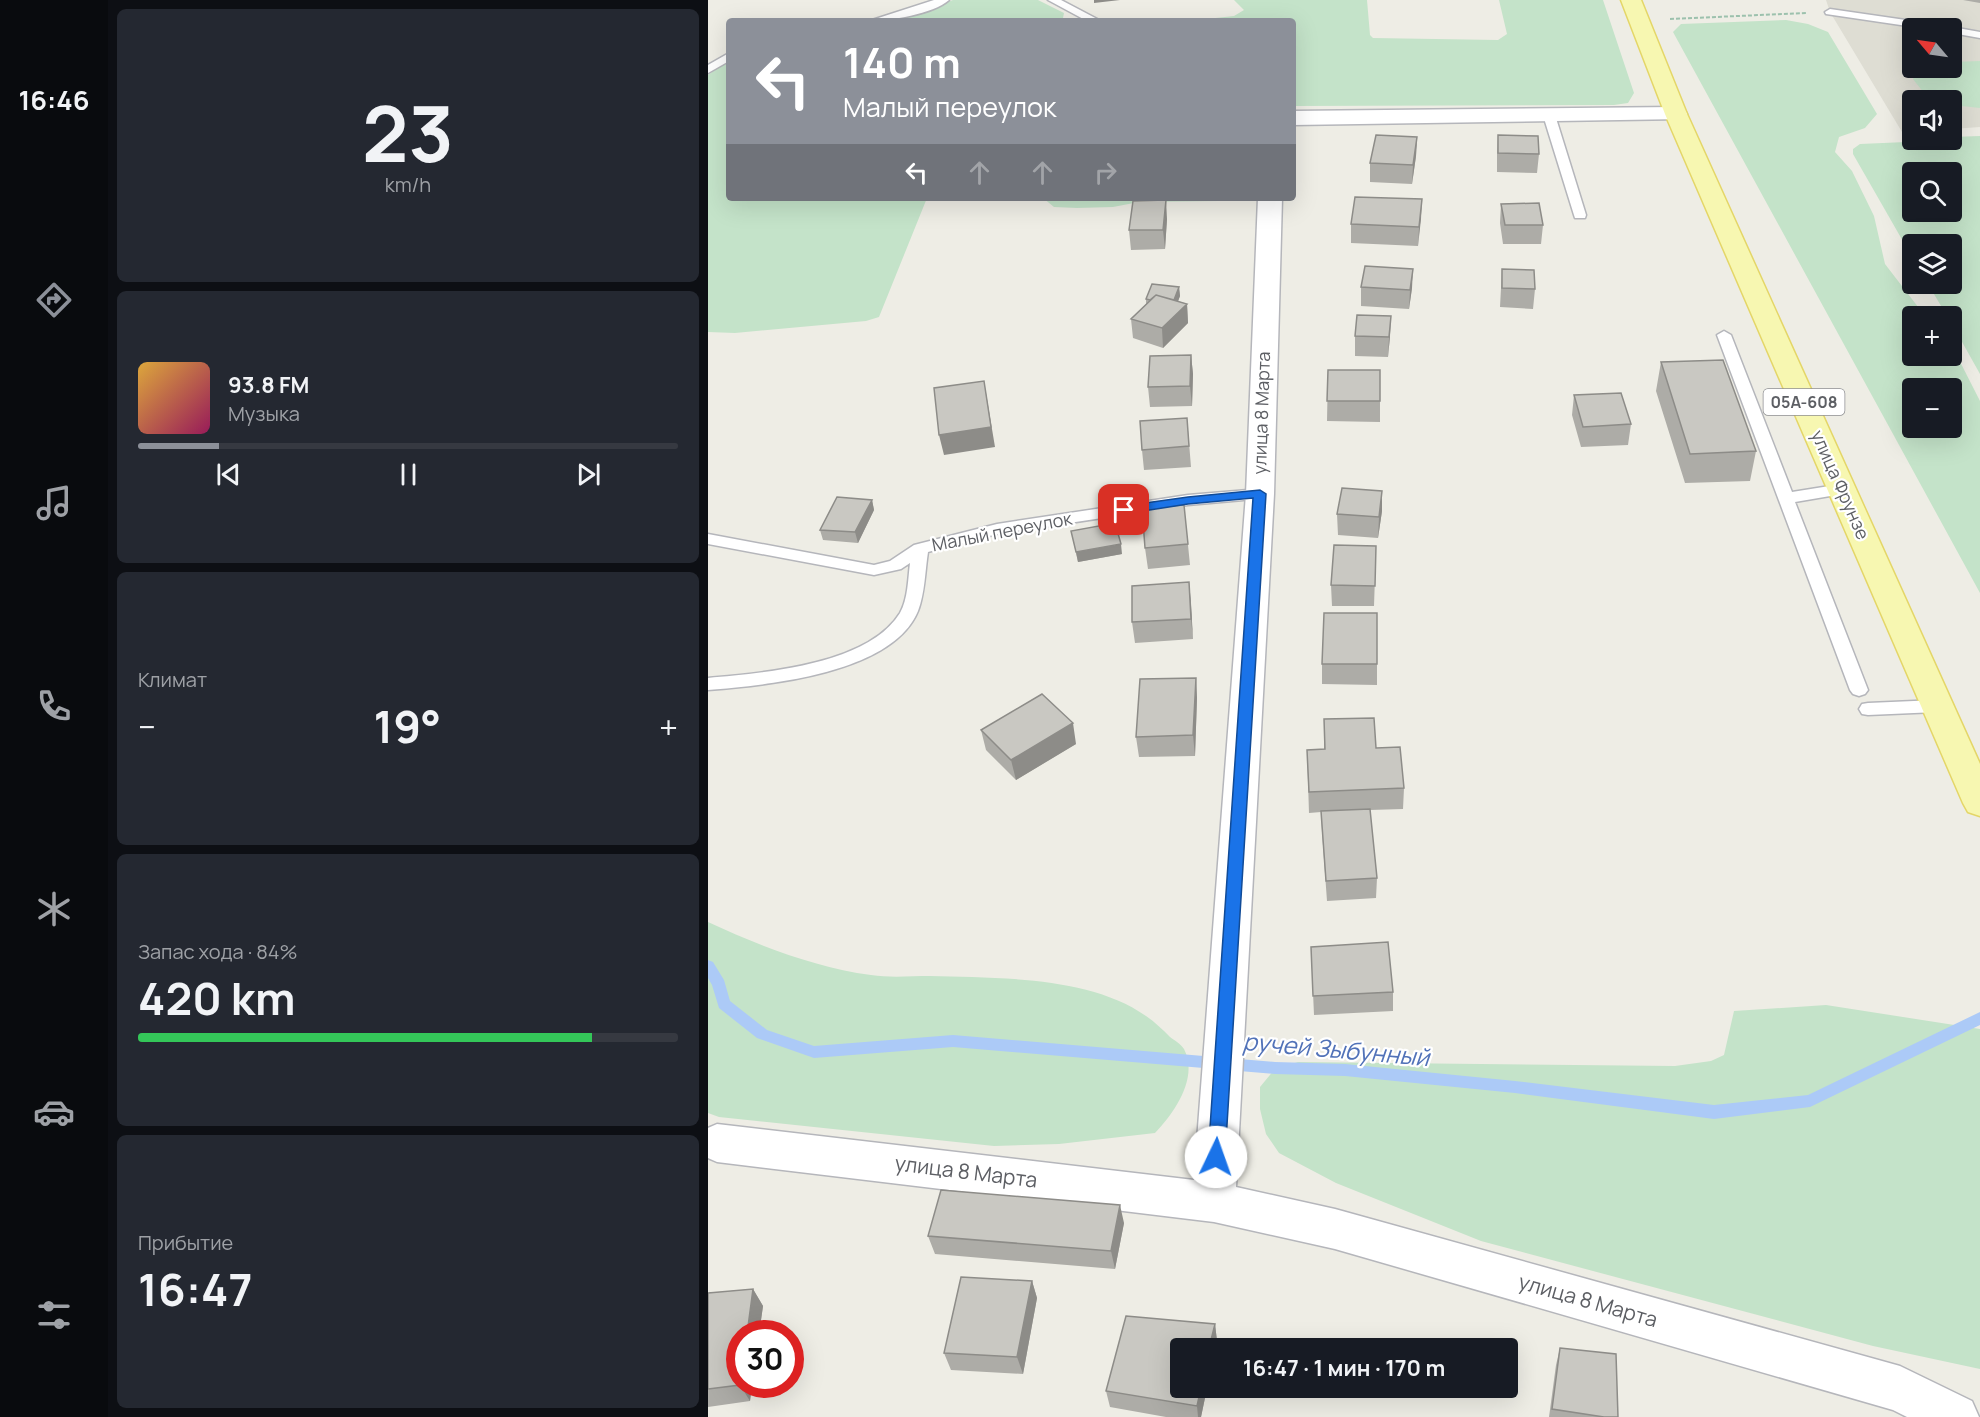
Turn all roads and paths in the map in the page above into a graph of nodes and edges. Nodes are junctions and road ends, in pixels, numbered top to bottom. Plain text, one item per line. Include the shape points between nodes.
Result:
1 (944, 0) edge
2 (1053, 0) edge
3 (1635, 10) edge
4 (1830, 12) joint
5 (887, 18) edge
6 (1090, 18) edge
7 (1902, 22) edge
8 (1962, 31) edge
9 (1980, 34) edge
10 (726, 58) edge
11 (708, 70) edge
12 (1676, 114) junction
13 (1549, 115) junction
14 (1296, 118) edge
15 (1270, 201) edge
16 (1580, 215) dead end
17 (1724, 335) dead end
18 (1842, 489) junction
19 (1260, 494) junction
20 (1786, 498) junction
21 (708, 539) edge
22 (920, 549) junction
23 (708, 684) edge
24 (1859, 690) dead end
25 (1937, 706) junction
26 (1868, 709) dead end
27 (1980, 803) edge
28 (717, 1143) dead end
29 (1214, 1202) junction
30 (1956, 1417) edge

1 - 5 lane
2 - 6 lane
3 - 4 path
3 - 12 main road, улица Фрунзе / 05А-608
4 - 7 lane
8 - 9 lane
10 - 11 lane
12 - 13 street
12 - 18 main road, улица Фрунзе / 05А-608
13 - 14 street
13 - 16 lane
15 - 19 street, улица 8 Марта
17 - 20 lane
18 - 20 lane
18 - 25 main road, улица Фрунзе / 05А-608
19 - 22 lane, Малый переулок via 1188,500 997,529
19 - 29 street, улица 8 Марта
20 - 24 lane
21 - 22 lane via 874,570 895,564
22 - 23 lane, Малый переулок via 908,613 895,631 863,652 834,663 763,679
25 - 26 lane
25 - 27 main road, улица Фрунзе / 05А-608
28 - 29 street, улица 8 Марта
29 - 30 street, улица 8 Марта via 1335,1228 1900,1389

